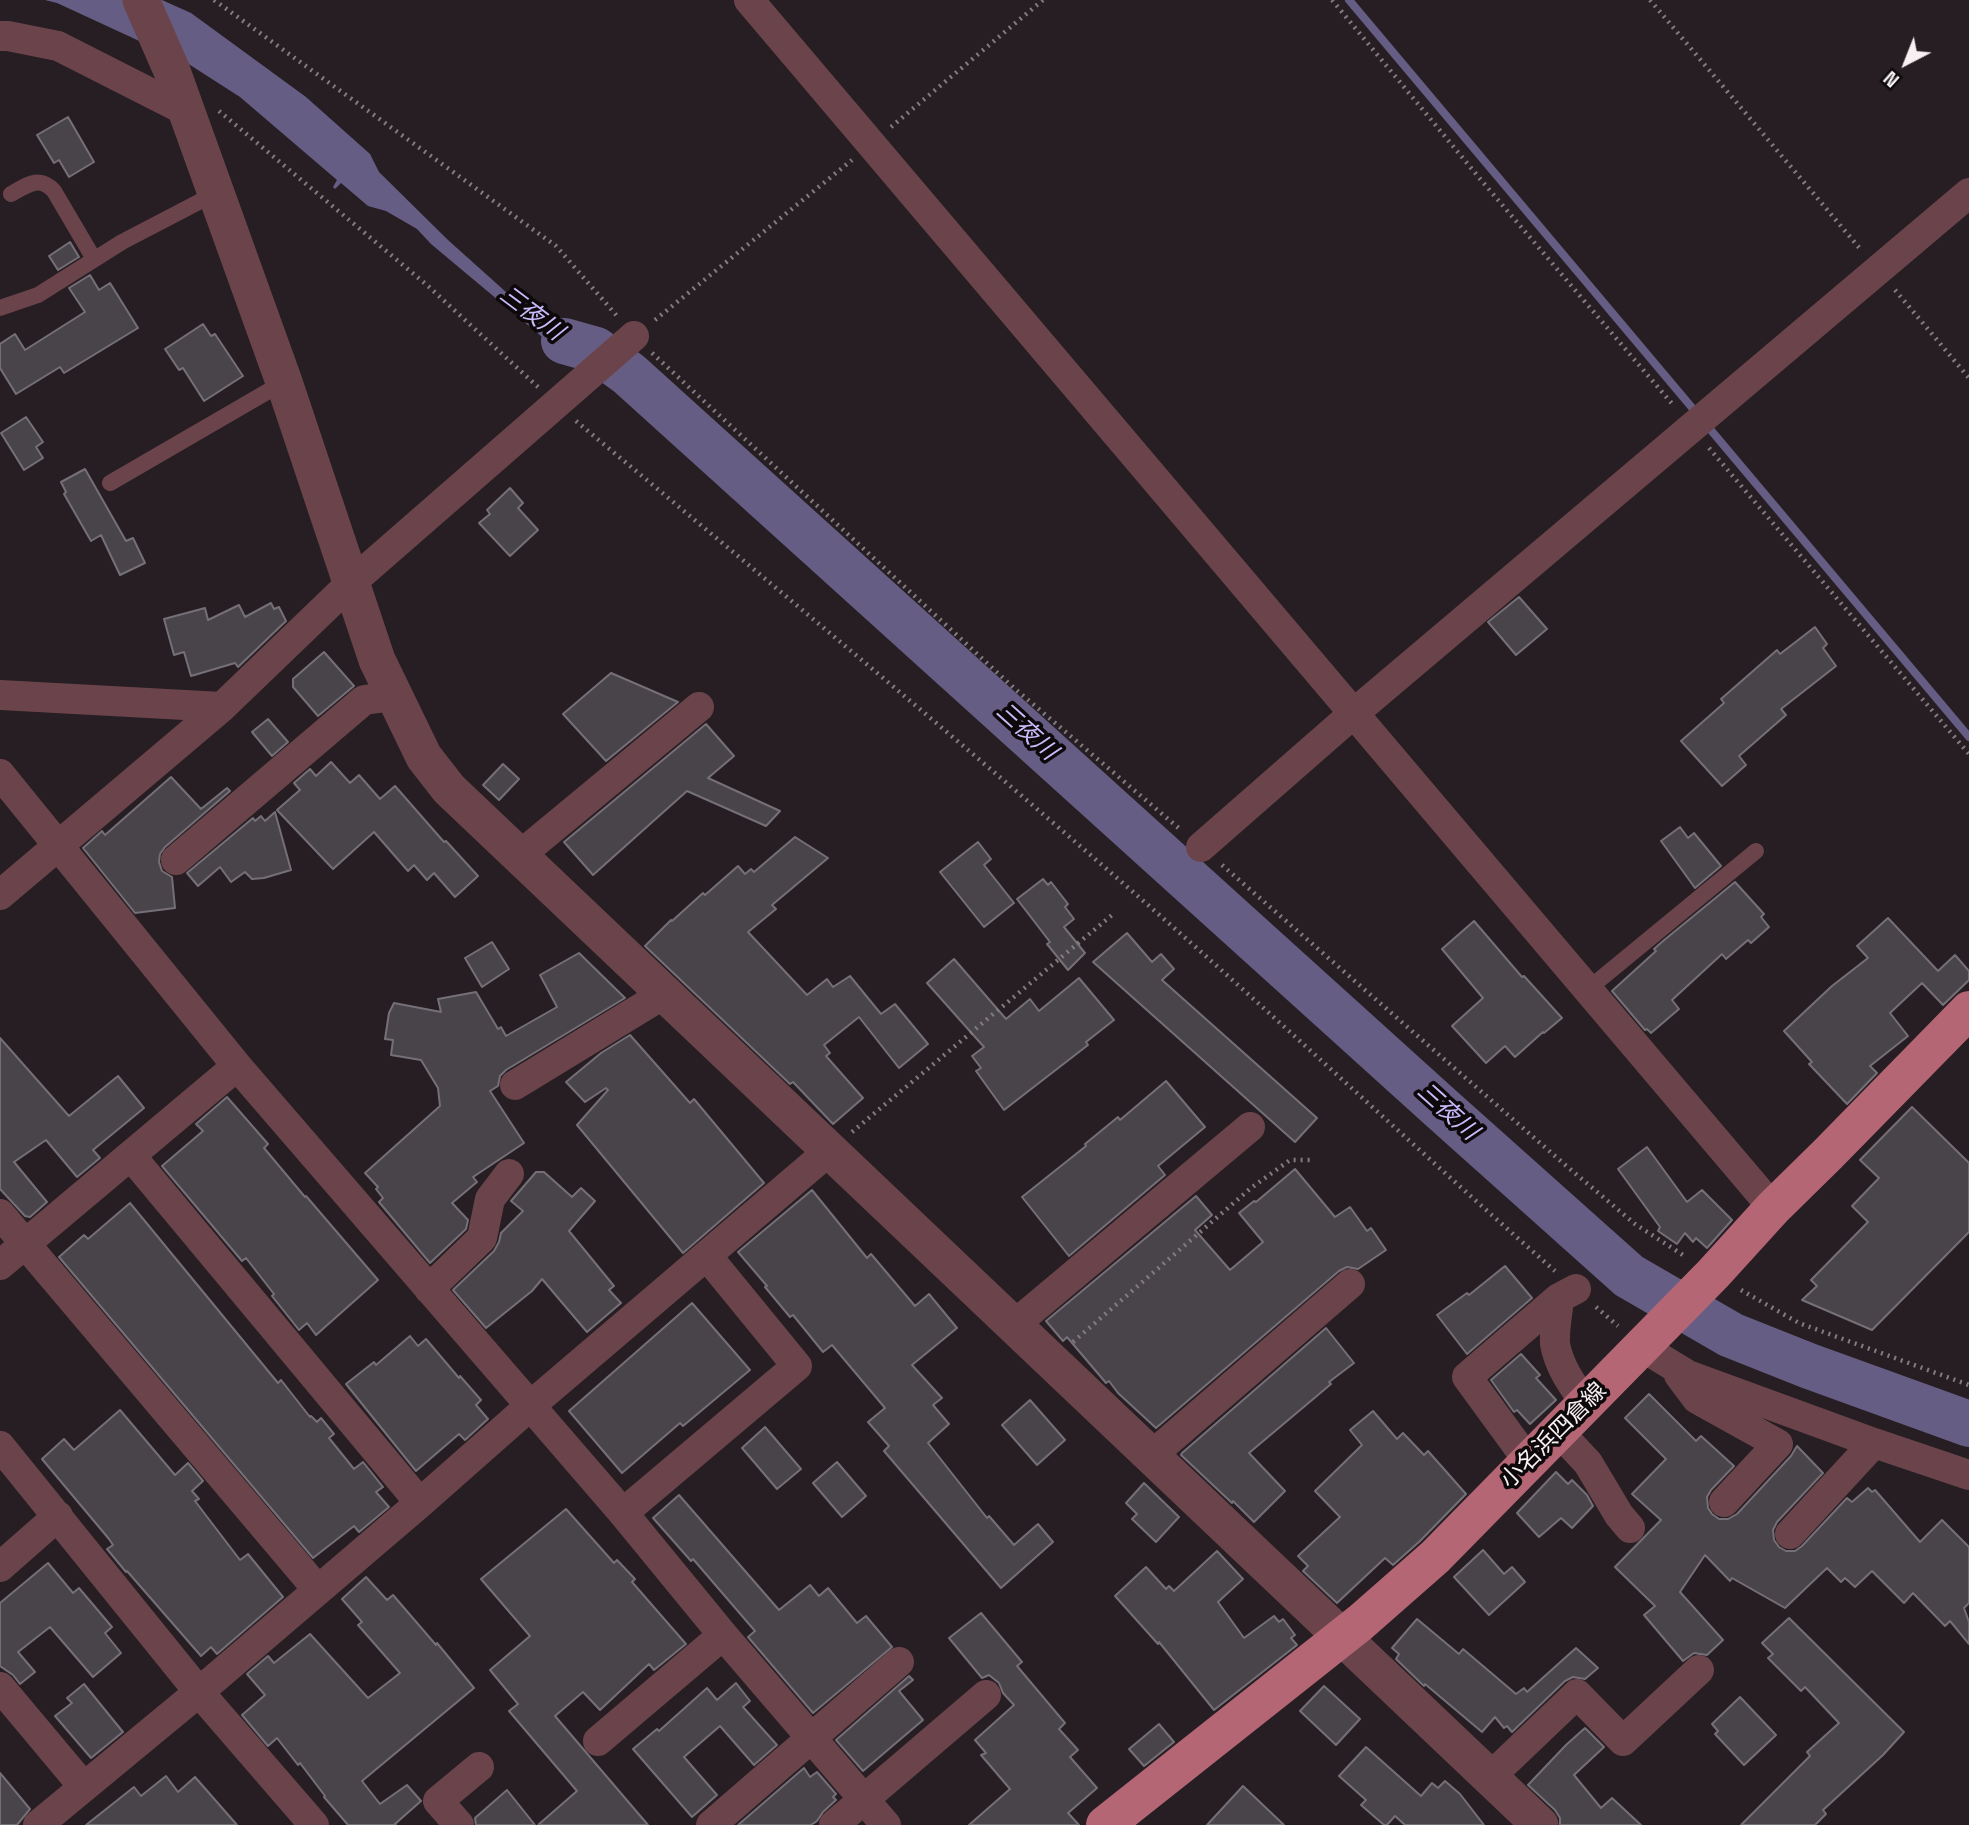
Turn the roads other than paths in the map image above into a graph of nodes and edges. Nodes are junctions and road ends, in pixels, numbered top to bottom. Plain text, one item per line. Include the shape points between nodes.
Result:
1 (141, 0) edge
2 (748, 0) edge
3 (0, 36) edge
4 (186, 111) junction
5 (216, 193) junction
6 (1969, 193) edge
7 (11, 194) dead end
8 (94, 259) junction
9 (0, 308) edge
10 (634, 336) road end
11 (284, 382) junction
12 (110, 483) dead end
13 (352, 582) junction
14 (0, 695) edge
15 (394, 696) junction
16 (222, 707) junction
17 (699, 707) dead end
18 (1353, 714) junction
19 (0, 774) edge
20 (58, 846) junction
21 (1202, 847) road end
22 (1756, 852) dead end
23 (519, 856) junction
24 (176, 860) dead end
25 (0, 895) edge
26 (1587, 990) junction
27 (664, 994) junction
28 (1969, 1010) edge
29 (237, 1066) junction
30 (515, 1085) dead end
31 (1250, 1127) dead end
32 (829, 1151) junction
33 (131, 1156) junction
34 (509, 1174) dead end
35 (1773, 1208) junction
36 (0, 1214) edge
37 (25, 1244) junction
38 (707, 1256) junction
39 (0, 1265) edge
40 (1350, 1283) dead end
41 (429, 1289) junction
42 (1014, 1325) junction
43 (1657, 1357) junction
44 (1586, 1404) junction
45 (530, 1406) junction
46 (1559, 1432) junction
47 (1874, 1443) junction
48 (0, 1446) edge
49 (1152, 1455) junction
50 (1529, 1462) junction
51 (1969, 1475) edge
52 (1724, 1502) dead end
53 (420, 1503) junction
54 (623, 1513) junction
55 (58, 1516) junction
56 (1630, 1528) dead end
57 (1790, 1534) dead end
58 (0, 1567) edge
59 (318, 1590) junction
60 (723, 1635) junction
61 (1342, 1638) junction
62 (899, 1662) dead end
63 (1699, 1670) dead end
64 (0, 1687) edge
65 (200, 1692) junction
66 (986, 1695) dead end
67 (811, 1738) junction
68 (597, 1741) dead end
69 (480, 1767) dead end
70 (1490, 1777) junction
71 (83, 1786) junction
72 (865, 1800) junction
73 (1536, 1824) edge
74 (38, 1825) edge
75 (314, 1825) edge
76 (459, 1825) edge
77 (711, 1825) edge
78 (835, 1825) edge
79 (886, 1825) edge
80 (1105, 1825) edge

1 - 4 street
2 - 18 street
3 - 4 street via 58,46
4 - 5 street
5 - 8 lane
5 - 11 street
6 - 18 street
7 - 8 lane via 36,181 47,184
8 - 9 lane via 38,295
10 - 13 street
11 - 12 lane
11 - 13 street
13 - 15 street via 377,660
13 - 16 street
14 - 16 street
15 - 23 street via 424,757 449,789
15 - 24 street via 364,700
16 - 20 street
17 - 23 street
18 - 21 street
18 - 26 street
19 - 20 street
20 - 25 street
20 - 29 street
22 - 26 lane
23 - 27 street
26 - 35 street
27 - 30 street
27 - 32 street
28 - 35 main road, 小名浜四倉線
29 - 33 street
29 - 41 street
31 - 42 street
32 - 38 street
32 - 42 street
33 - 37 street
33 - 53 street
34 - 41 street via 491,1199 482,1238
35 - 43 main road, 小名浜四倉線 via 1713,1274
36 - 37 street
37 - 39 street
37 - 59 street
38 - 45 street
38 - 54 street via 797,1366
40 - 49 street
41 - 45 street
42 - 49 street
43 - 44 main road, 小名浜四倉線
43 - 47 street via 1688,1375
43 - 52 street via 1697,1399 1778,1444
44 - 46 main road, 小名浜四倉線
44 - 50 street via 1567,1377 1555,1342 1568,1294 1467,1377
45 - 53 street
45 - 54 street
46 - 50 main road, 小名浜四倉線
46 - 56 street via 1588,1463
47 - 51 street
47 - 57 street
48 - 55 street
49 - 61 street
50 - 61 main road, 小名浜四倉線 via 1435,1557
53 - 59 street
54 - 60 street
55 - 58 street
55 - 65 street
59 - 65 street
60 - 67 street
60 - 68 street
61 - 70 street
61 - 80 main road, 小名浜四倉線
62 - 67 street
63 - 70 street via 1623,1741 1577,1695
64 - 71 street
65 - 71 street
65 - 75 street
66 - 72 street
67 - 72 street
67 - 77 street
69 - 76 street via 438,1801
70 - 73 street
71 - 74 street
72 - 78 street
72 - 79 street

